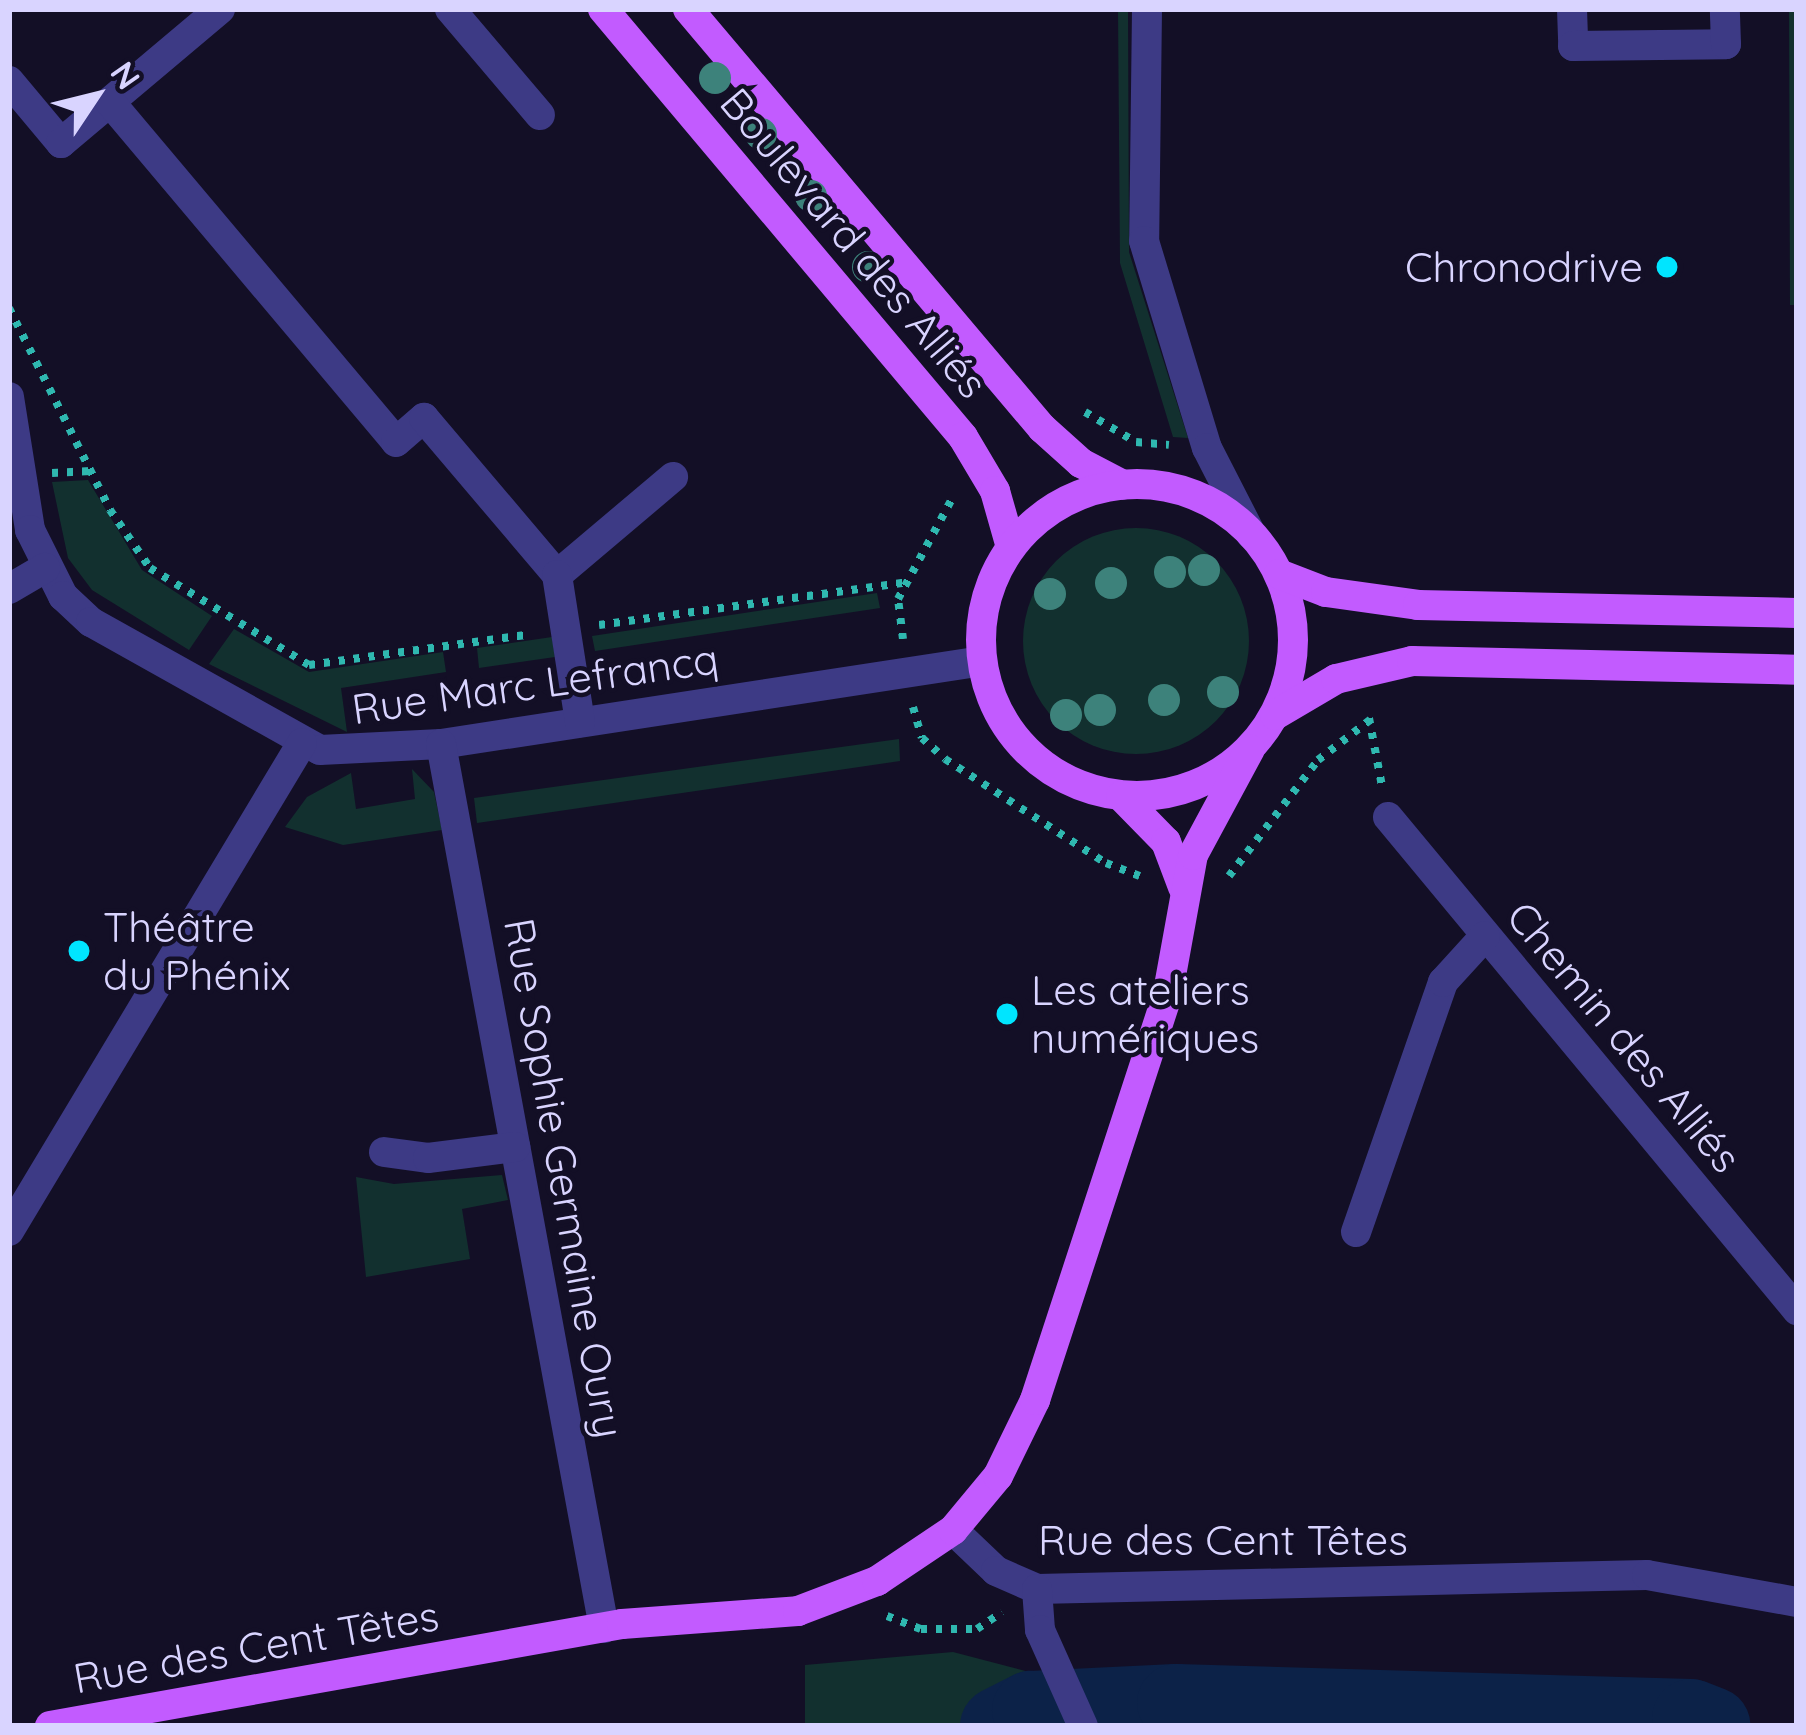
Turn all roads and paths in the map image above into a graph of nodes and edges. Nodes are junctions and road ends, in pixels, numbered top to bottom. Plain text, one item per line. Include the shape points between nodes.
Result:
1 (450, 9) edge
2 (603, 9) edge
3 (688, 9) edge
4 (1147, 9) edge
5 (1572, 9) edge
6 (1725, 9) edge
7 (200, 15) edge
8 (9, 81) edge
9 (110, 102) junction
10 (540, 115) dead end
11 (9, 308) edge
12 (9, 397) edge
13 (1077, 406) dead end
14 (1207, 448) junction
15 (673, 477) dead end
16 (1123, 485) junction
17 (1251, 534) junction
18 (1011, 547) junction
19 (45, 568) junction
20 (556, 574) junction
21 (1279, 574) junction
22 (907, 582) dead end
23 (9, 590) edge
24 (1797, 613) edge
25 (565, 630) junction
26 (982, 661) junction
27 (1797, 670) edge
28 (1366, 706) dead end
29 (1276, 715) junction
30 (1370, 720) junction
31 (580, 722) junction
32 (302, 743) junction
33 (442, 743) junction
34 (1250, 749) junction
35 (1121, 796) junction
36 (1388, 817) joint
37 (1184, 887) junction
38 (1485, 936) junction
39 (515, 1147) junction
40 (384, 1152) dead end
41 (9, 1231) edge
42 (1356, 1232) dead end
43 (1797, 1310) edge
44 (953, 1530) junction
45 (1037, 1589) junction
46 (849, 1595) junction
47 (1797, 1602) edge
48 (604, 1628) junction
49 (50, 1726) edge
50 (1082, 1726) edge

1 - 10 street
2 - 18 main road, Boulevard des Alliés via 963,437 995,491
3 - 16 main road, Boulevard des Alliés via 1042,428 1081,463
4 - 14 street via 1144,241
5 - 6 street via 1573,46 1726,44
7 - 9 street
8 - 9 street via 61,143
9 - 20 street via 396,442 424,418
11 - 25 path via 136,553 309,665
12 - 19 street, Rue Marc Lefrancq via 30,530
13 - 14 path via 1136,442
14 - 17 street
15 - 20 street
16 - 17 main road via 1202,498
16 - 18 main road via 1069,500
17 - 21 main road
18 - 26 main road via 986,601
19 - 23 street
19 - 32 street, Rue Marc Lefrancq via 91,622
20 - 25 street
21 - 24 main road via 1339,595 1418,605
21 - 29 main road via 1294,645
22 - 25 path
25 - 31 street
26 - 31 street, Rue Marc Lefrancq
26 - 35 main road via 1000,715 1036,759 1084,788
27 - 29 main road via 1412,661 1336,679
28 - 30 path
29 - 34 main road
30 - 36 path
30 - 37 path via 1318,760 1226,879
31 - 33 street, Rue Marc Lefrancq
32 - 33 street, Rue Marc Lefrancq via 340,754
32 - 41 street
33 - 39 street, Rue Sophie Germaine Oury
34 - 35 main road via 1191,787
34 - 37 main road via 1203,826
35 - 37 main road via 1166,842
36 - 38 street, Chemin des Alliés
37 - 44 main road via 1168,992 1035,1400 998,1476
38 - 42 street via 1443,982
38 - 43 street, Chemin des Alliés
39 - 40 street via 428,1159
39 - 48 street, Rue Sophie Germaine Oury
44 - 45 street, Rue des Cent Têtes via 996,1571
44 - 46 main road, Rue des Cent Têtes
45 - 46 path via 977,1629 907,1626
45 - 47 street, Rue des Cent Têtes via 1647,1575
45 - 50 street via 1047,1649
46 - 48 main road, Rue des Cent Têtes via 798,1611
48 - 49 main road, Rue des Cent Têtes

